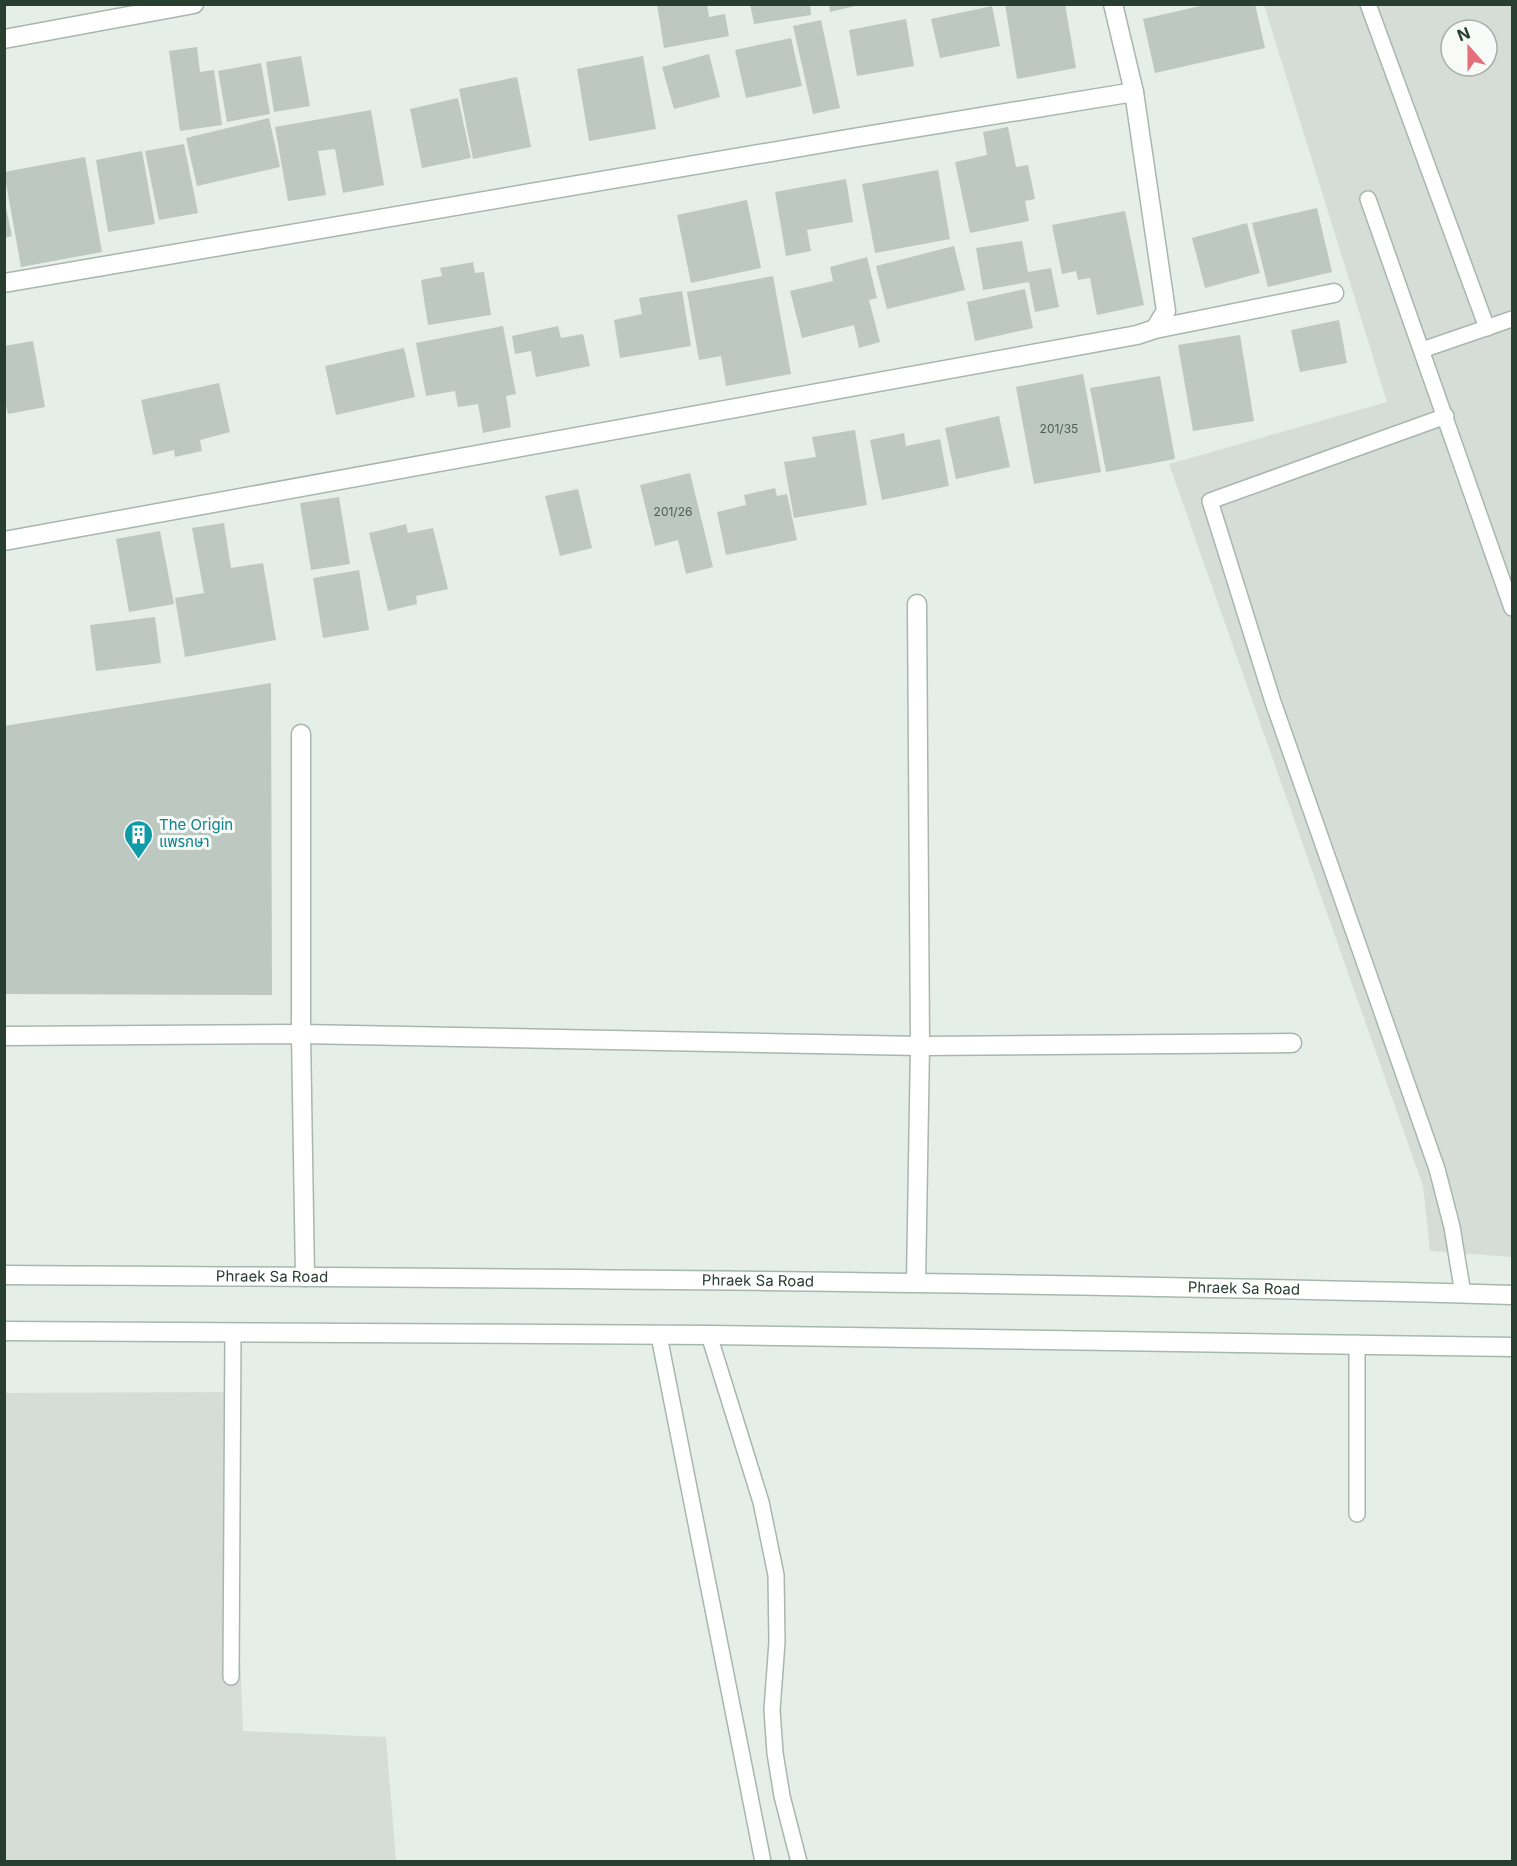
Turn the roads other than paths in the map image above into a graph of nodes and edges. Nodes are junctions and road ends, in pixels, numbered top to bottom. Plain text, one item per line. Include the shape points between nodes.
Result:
1 (195, 4) edge
2 (1113, 4) edge
3 (1368, 4) edge
4 (4, 39) edge
5 (1134, 92) junction
6 (1368, 198) dead end
7 (4, 283) edge
8 (1334, 293) dead end
9 (1512, 319) edge
10 (1487, 328) junction
11 (1155, 329) junction
12 (1422, 350) junction
13 (1446, 416) junction
14 (4, 541) edge
15 (916, 604) dead end
16 (1512, 608) edge
17 (301, 734) dead end
18 (301, 1034) junction
19 (4, 1036) edge
20 (1292, 1043) dead end
21 (920, 1046) junction
22 (4, 1275) edge
23 (305, 1277) junction
24 (916, 1282) junction
25 (1463, 1294) junction
26 (1512, 1295) edge
27 (4, 1331) edge
28 (233, 1333) junction
29 (708, 1335) junction
30 (659, 1336) junction
31 (1357, 1343) junction
32 (1512, 1347) edge
33 (1357, 1514) dead end
34 (231, 1677) dead end
35 (764, 1862) edge
36 (798, 1862) edge

1 - 4 street
2 - 5 street
3 - 10 lane
5 - 7 street
5 - 11 street via 1166,311
6 - 12 lane
8 - 11 street
9 - 10 lane
10 - 12 lane
11 - 14 street
12 - 13 lane
13 - 16 lane
13 - 25 lane via 1210,501 1273,702 1437,1169
15 - 21 street
17 - 18 street
18 - 19 street
18 - 21 street
18 - 23 street
20 - 21 street
21 - 24 street
22 - 23 street, Phraek Sa Road
23 - 24 street, Phraek Sa Road
24 - 25 street, Phraek Sa Road
25 - 26 street, Phraek Sa Road
27 - 28 street
28 - 30 street
28 - 34 lane
29 - 30 street
29 - 31 street
29 - 36 lane via 761,1502 776,1575 772,1710 775,1753
30 - 35 lane
31 - 32 street
31 - 33 lane

